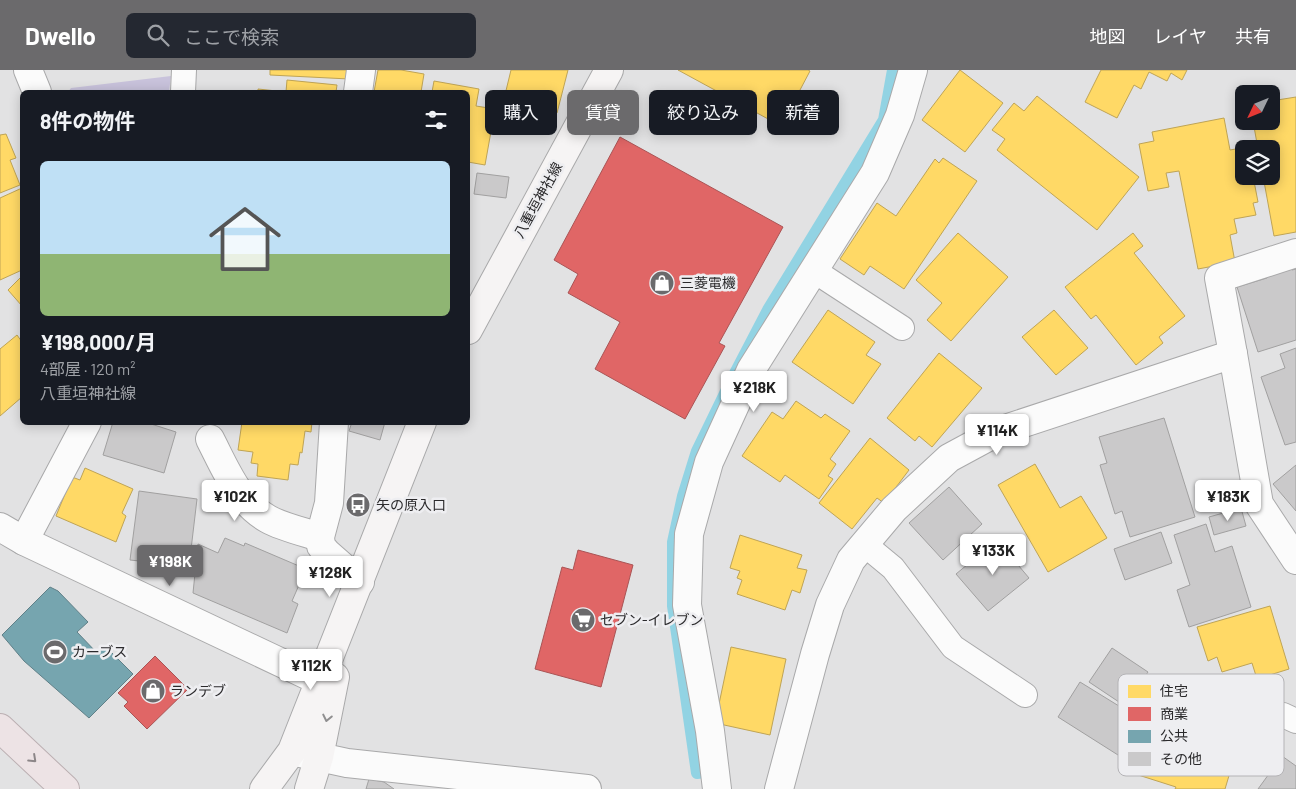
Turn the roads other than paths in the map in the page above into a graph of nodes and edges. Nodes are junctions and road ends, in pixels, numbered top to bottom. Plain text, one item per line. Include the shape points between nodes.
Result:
1 (184, 70) edge
2 (361, 70) edge
3 (609, 70) edge
4 (913, 70) edge
5 (183, 90) edge
6 (358, 90) edge
7 (1296, 253) edge
8 (814, 270) junction
9 (470, 326) edge
10 (902, 328) dead end
11 (1233, 354) junction
12 (85, 425) edge
13 (334, 425) edge
14 (421, 425) edge
15 (210, 439) dead end
16 (0, 527) edge
17 (320, 537) junction
18 (24, 541) junction
19 (864, 544) junction
20 (1296, 560) edge
21 (355, 592) junction
22 (320, 681) junction
23 (1025, 695) dead end
24 (1284, 715) edge
25 (1296, 721) edge
26 (0, 728) edge
27 (292, 751) junction
28 (319, 757) junction
29 (66, 789) edge
30 (264, 789) edge
31 (309, 789) edge
32 (587, 789) edge
33 (717, 789) edge
34 (779, 789) edge

1 - 5 lane
2 - 6 street
3 - 9 main road, 八重垣神社線
4 - 8 street via 900,115 874,173
7 - 11 street via 1219,278
8 - 10 lane
8 - 33 street via 751,370 709,462 689,534 686,605 710,730
11 - 19 street via 999,430 950,458 894,508
11 - 20 street via 1259,504
12 - 18 street
13 - 17 street via 329,504
14 - 21 main road
15 - 17 street via 231,481 248,505 269,520
16 - 18 street
17 - 21 street via 321,546
18 - 22 street
19 - 23 lane via 893,568 953,647
19 - 34 street via 852,560 830,605
21 - 22 main road
21 -> 28 main road
22 - 27 main road
24 - 25 lane
26 -> 29 highway
27 - 28 street
27 - 30 main road
28 - 31 main road
28 - 32 street via 347,764

